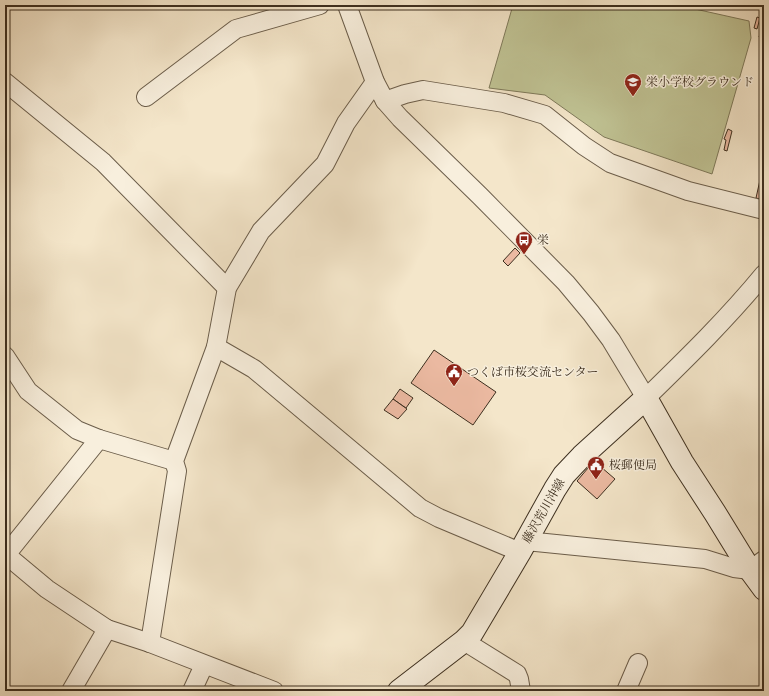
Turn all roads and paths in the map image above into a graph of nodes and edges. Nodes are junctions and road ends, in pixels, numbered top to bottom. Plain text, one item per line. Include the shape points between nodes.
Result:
1 (320, 5) edge
2 (347, 5) edge
3 (5, 82) edge
4 (375, 82) junction
5 (146, 97) dead end
6 (384, 101) junction
7 (764, 210) edge
8 (764, 274) edge
9 (226, 288) junction
10 (216, 348) junction
11 (5, 356) edge
12 (646, 398) junction
13 (100, 440) junction
14 (174, 461) junction
15 (523, 547) junction
16 (5, 555) edge
17 (757, 565) edge
18 (764, 589) edge
19 (107, 629) junction
20 (464, 641) junction
21 (150, 643) junction
22 (638, 663) dead end
23 (204, 664) junction
24 (71, 691) edge
25 (192, 691) edge
26 (274, 691) edge
27 (399, 691) edge
28 (521, 691) edge
29 (626, 691) edge

1 - 5 street via 236,29
2 - 4 street
3 - 9 street via 103,162
4 - 6 street
4 - 9 street via 346,123 325,164 261,231
6 - 7 street via 423,90 504,103 545,115 610,163 688,191
6 - 12 street via 566,283 611,340
8 - 12 street via 734,310
9 - 10 street
10 - 14 street
10 - 15 street via 254,369 420,508 439,518
11 - 13 street via 28,391 77,430
12 - 15 main road, 藤沢荒川沖線 via 564,475
12 - 17 main road via 682,462 715,513
13 - 14 street
13 - 16 street
14 - 21 street via 177,471
15 - 17 street via 705,559 734,568
15 - 20 main road, 藤沢荒川沖線 via 472,633
16 - 19 street via 47,588
17 - 18 main road
19 - 21 street
19 - 24 street
20 - 27 main road, 藤沢荒川沖線
20 - 28 street via 517,674
21 - 23 street
22 - 29 street
23 - 25 street
23 - 26 street

